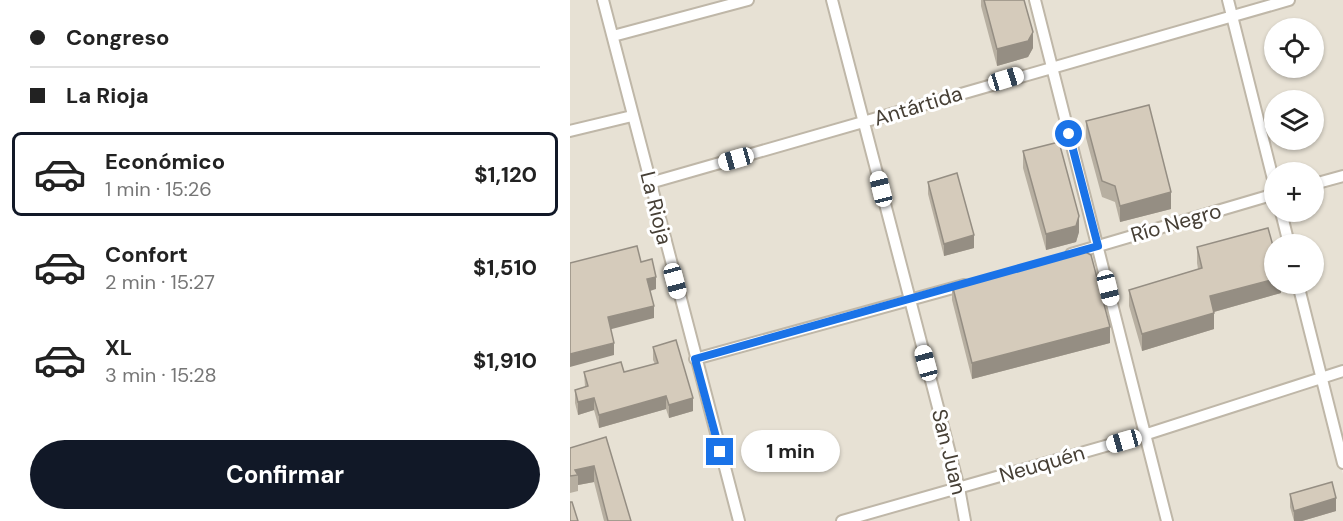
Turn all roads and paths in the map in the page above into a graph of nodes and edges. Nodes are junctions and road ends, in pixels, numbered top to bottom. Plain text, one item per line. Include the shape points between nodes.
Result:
1 (603, 0) edge
2 (748, 0) edge
3 (832, 0) edge
4 (1035, 0) edge
5 (1228, 0) edge
6 (1289, 0) edge
7 (1232, 16) junction
8 (613, 36) junction
9 (1052, 66) junction
10 (632, 116) junction
11 (864, 122) junction
12 (570, 131) edge
13 (1269, 162) edge
14 (1343, 176) edge
15 (1324, 181) edge
16 (650, 183) junction
17 (1264, 197) edge
18 (1098, 246) junction
19 (1064, 256) edge
20 (976, 281) edge
21 (1300, 294) edge
22 (910, 301) junction
23 (695, 359) junction
24 (1343, 371) edge
25 (1321, 378) junction
26 (1144, 435) junction
27 (1343, 463) edge
28 (959, 488) junction
29 (738, 521) edge
30 (842, 521) edge
31 (965, 521) edge
32 (1167, 521) edge

1 - 8 street, La Rioja
2 - 8 street
3 - 11 street, San Juan
4 - 9 street
5 - 7 street
6 - 7 street, Antártida
7 - 9 street, Antártida
7 - 13 street
8 - 10 street, La Rioja
9 - 11 street, Antártida
9 - 18 street
10 - 12 street
10 - 16 street, La Rioja
11 - 16 street, Antártida
11 - 22 street, San Juan
14 - 15 street
16 - 23 street, La Rioja
17 - 18 street, Río Negro
18 - 19 street, Río Negro
18 - 26 street
20 - 22 street
21 - 25 street
22 - 23 street
22 - 28 street, San Juan
23 - 29 street, La Rioja
24 - 25 street, Neuquén
25 - 26 street, Neuquén
25 - 27 street
26 - 28 street, Neuquén
26 - 32 street
28 - 30 street, Neuquén
28 - 31 street, San Juan

